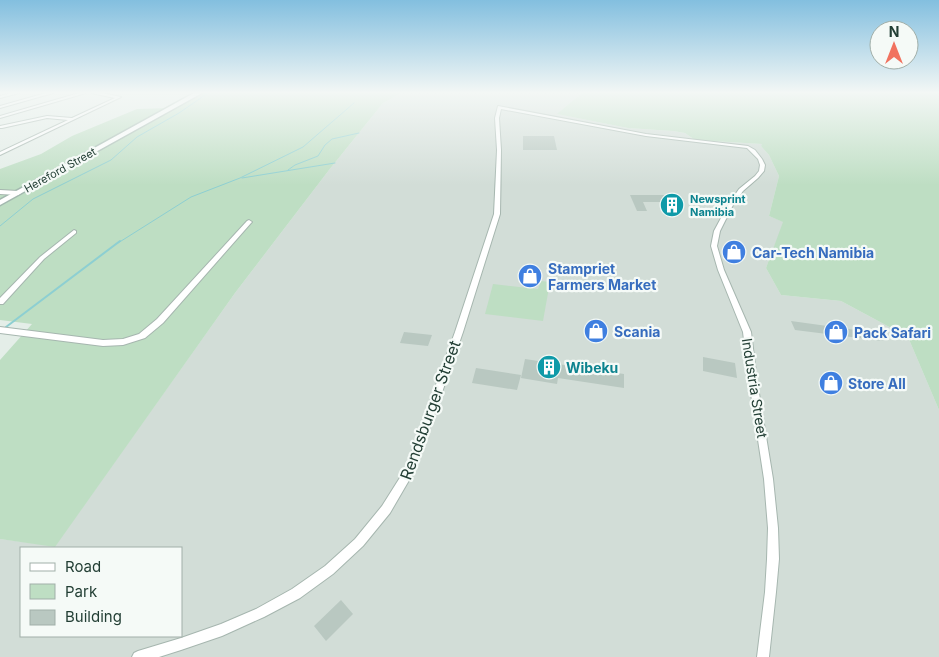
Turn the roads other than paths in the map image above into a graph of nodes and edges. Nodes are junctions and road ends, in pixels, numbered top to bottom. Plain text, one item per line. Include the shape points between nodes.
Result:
1 (64, 124) edge
2 (144, 124) edge
3 (497, 124) edge
4 (586, 124) edge
5 (1, 125) edge
6 (0, 135) edge
7 (0, 154) edge
8 (0, 193) edge
9 (18, 193) junction
10 (0, 201) edge
11 (249, 222) dead end
12 (74, 232) dead end
13 (0, 302) edge
14 (0, 330) edge
15 (138, 657) edge
16 (763, 657) edge

1 - 7 street
2 - 9 main road, Hereford Street
3 - 15 street, Rendsburger Street via 496,219 410,470 400,490 355,547 305,589 232,626
4 - 16 street, Industria Street via 646,135 748,147 760,159 762,170 739,192 716,233 713,248 747,332 770,480 773,553
5 - 6 street
8 - 9 street
8 - 10 street
9 - 10 main road, Hereford Street
11 - 14 street via 160,322 142,336 123,342 103,343
12 - 13 street via 42,258

